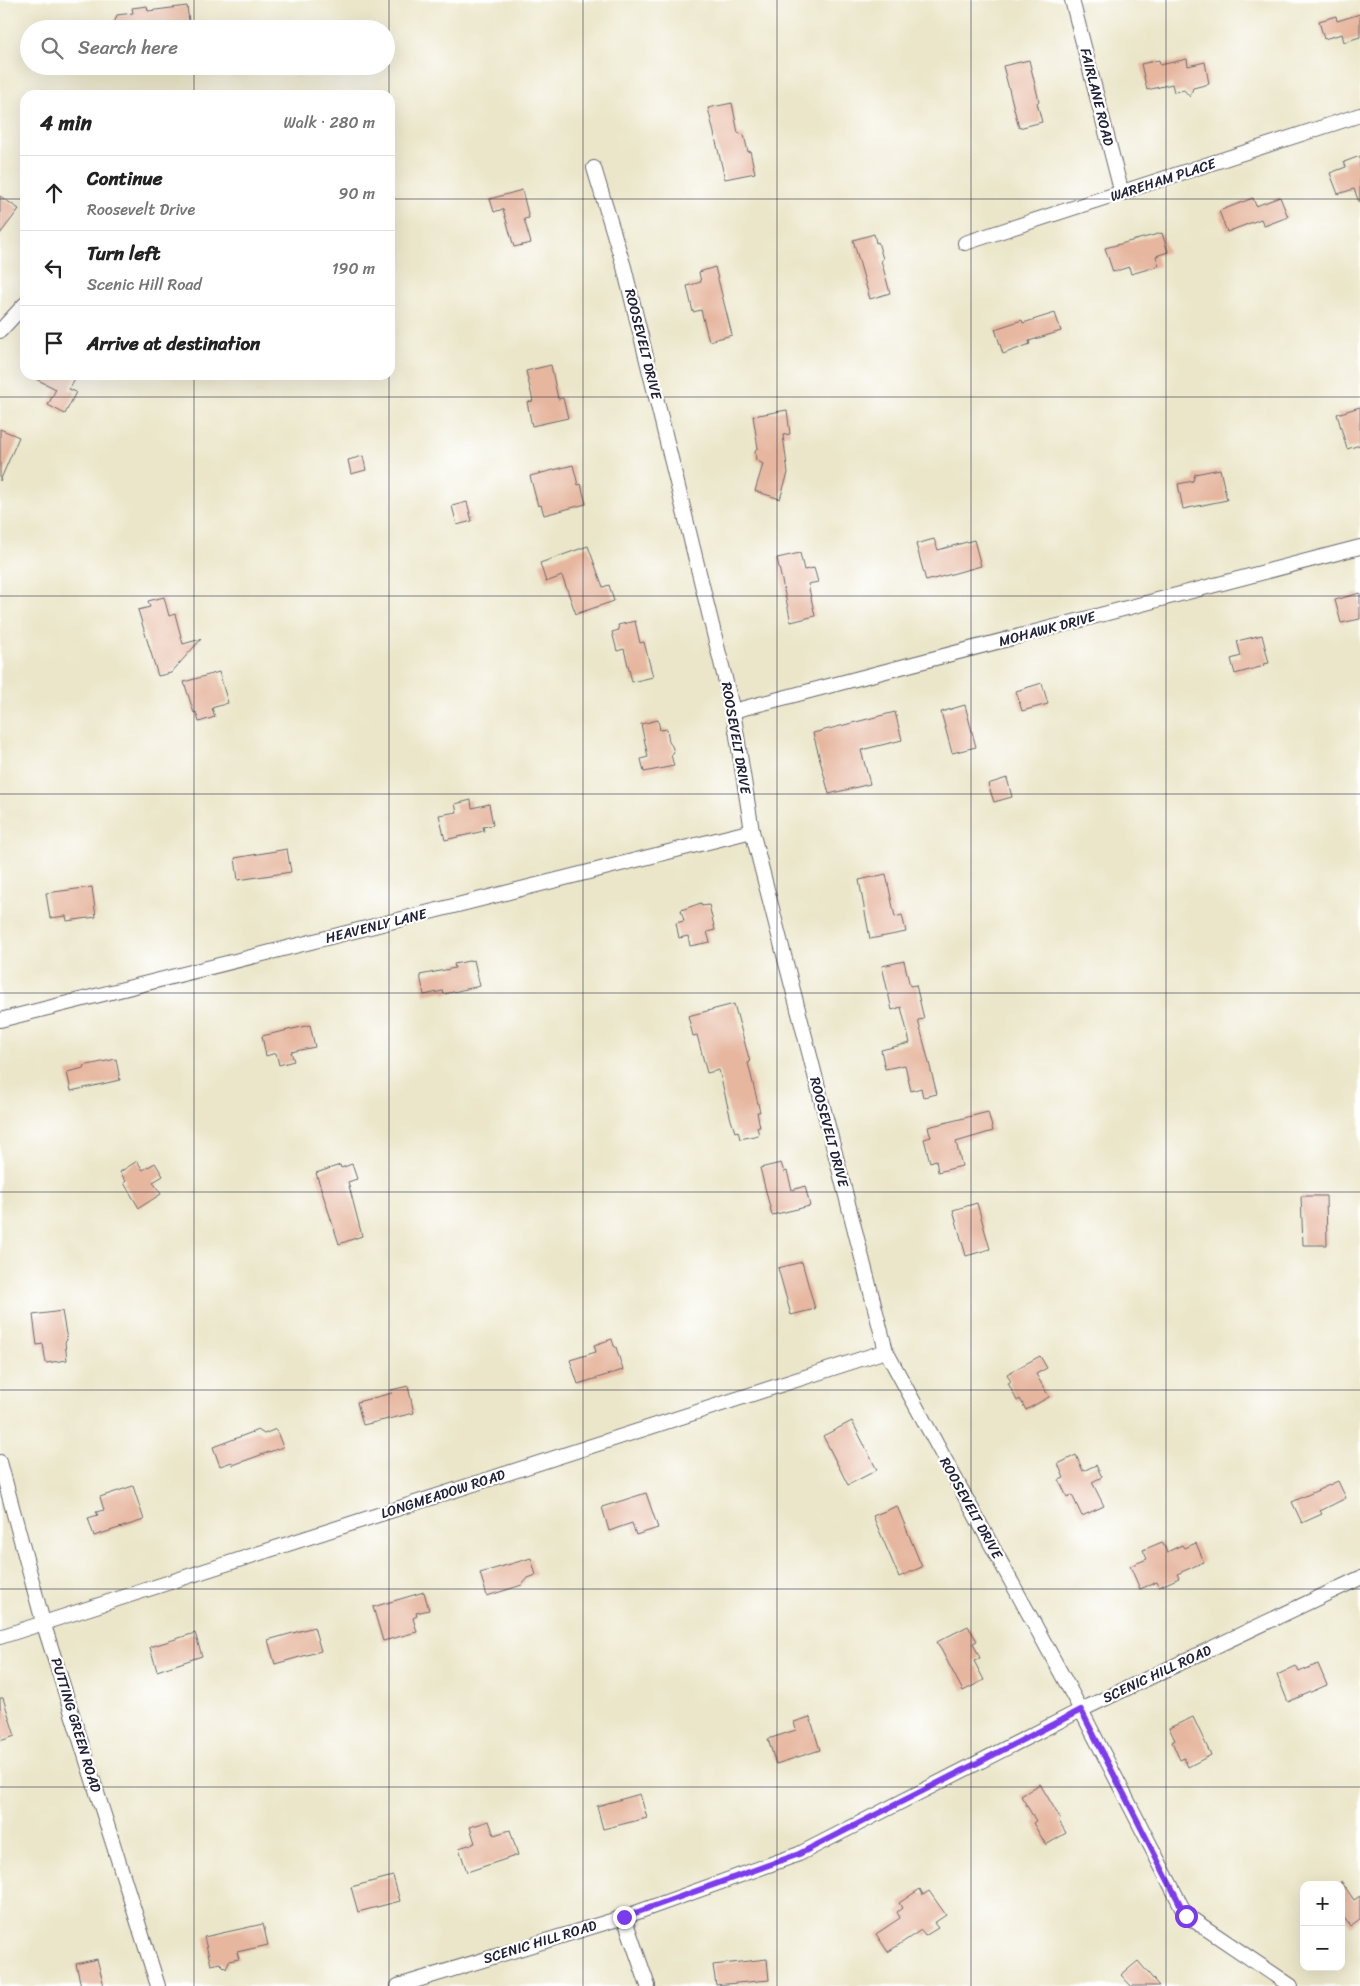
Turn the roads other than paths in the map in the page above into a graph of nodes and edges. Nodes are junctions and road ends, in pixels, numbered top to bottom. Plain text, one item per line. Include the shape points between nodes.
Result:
1 (1072, 0) edge
2 (1360, 115) edge
3 (594, 168) dead end
4 (1122, 194) junction
5 (965, 244) dead end
6 (20, 309) edge
7 (0, 331) edge
8 (1360, 548) edge
9 (733, 711) junction
10 (752, 831) junction
11 (0, 1020) edge
12 (886, 1351) junction
13 (0, 1462) edge
14 (1360, 1578) edge
15 (44, 1622) junction
16 (0, 1636) edge
17 (1081, 1710) junction
18 (624, 1917) junction
19 (158, 1986) edge
20 (398, 1986) edge
21 (648, 1986) edge
22 (1291, 1986) edge

1 - 4 street, FAIRLANE ROAD
2 - 4 street, WAREHAM PLACE
3 - 9 street, ROOSEVELT DRIVE via 624,267
4 - 5 street, WAREHAM PLACE
6 - 7 street
8 - 9 street, MOHAWK DRIVE
9 - 10 street, ROOSEVELT DRIVE
10 - 11 street, HEAVENLY LANE
10 - 12 street, ROOSEVELT DRIVE
12 - 15 street, LONGMEADOW ROAD
12 - 17 street, ROOSEVELT DRIVE
13 - 15 street, PUTTING GREEN ROAD
14 - 17 street, SCENIC HILL ROAD
15 - 16 street, LONGMEADOW ROAD
15 - 19 street, PUTTING GREEN ROAD
17 - 18 street, SCENIC HILL ROAD via 799,1854
17 - 22 street, ROOSEVELT DRIVE via 1186,1916
18 - 20 street, SCENIC HILL ROAD
18 - 21 street

